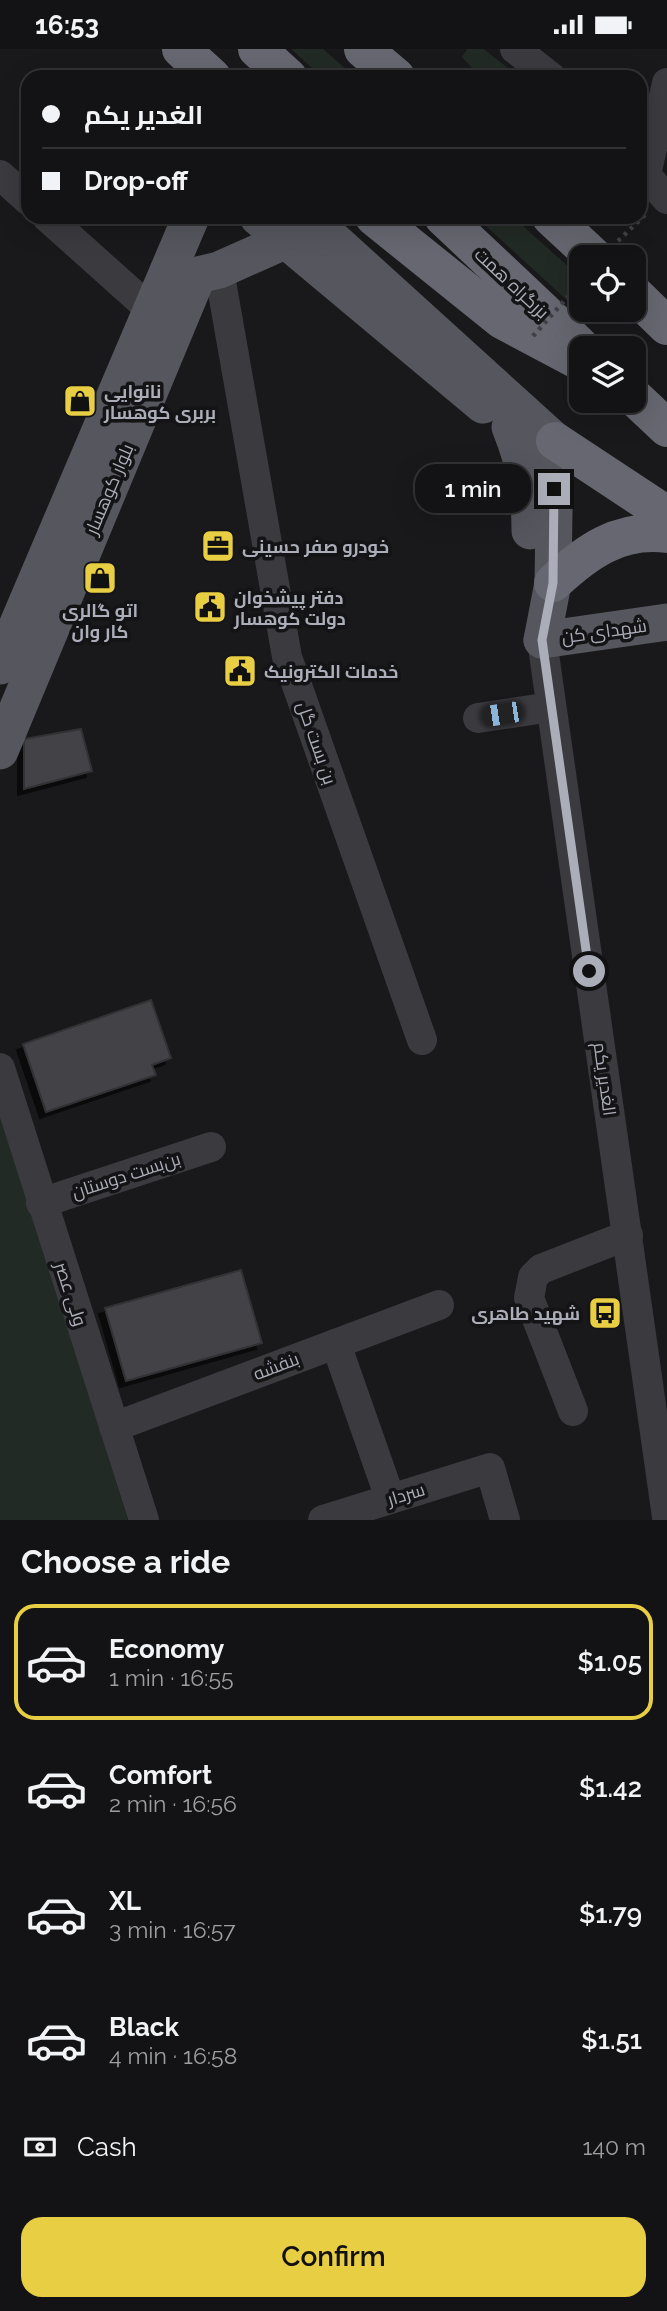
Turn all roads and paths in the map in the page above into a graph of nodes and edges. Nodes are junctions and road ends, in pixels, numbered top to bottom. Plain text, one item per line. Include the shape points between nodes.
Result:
1 (181, 49) edge
2 (257, 49) edge
3 (363, 49) edge
4 (394, 49) edge
5 (515, 49) edge
6 (196, 70) edge
7 (204, 70) edge
8 (280, 70) edge
9 (388, 70) edge
10 (410, 70) edge
11 (542, 70) edge
12 (666, 90) edge
13 (647, 156) edge
14 (647, 162) edge
15 (0, 175) edge
16 (21, 194) edge
17 (660, 204) edge
18 (55, 224) edge
19 (192, 224) edge
20 (383, 224) edge
21 (450, 224) edge
22 (559, 224) edge
23 (635, 224) edge
24 (283, 225) edge
25 (628, 230) dead end
26 (581, 245) edge
27 (196, 270) junction
28 (569, 296) edge
29 (646, 306) edge
30 (152, 311) junction
31 (667, 326) edge
32 (533, 336) junction
33 (569, 336) edge
34 (569, 356) edge
35 (646, 408) edge
36 (510, 427) junction
37 (667, 428) edge
38 (555, 441) junction
39 (667, 515) edge
40 (667, 534) edge
41 (553, 583) junction
42 (667, 622) edge
43 (542, 640) junction
44 (0, 666) edge
45 (551, 707) junction
46 (478, 718) dead end
47 (0, 751) edge
48 (422, 1040) dead end
49 (0, 1068) edge
50 (211, 1147) dead end
51 (41, 1203) junction
52 (628, 1235) junction
53 (439, 1305) dead end
54 (335, 1343) junction
55 (573, 1411) dead end
56 (114, 1427) junction
57 (390, 1498) junction
58 (667, 1517) edge
59 (144, 1520) edge
60 (323, 1520) edge
61 (505, 1520) edge

1 - 6 highway
1 - 7 highway
2 - 8 highway
3 - 9 highway
4 - 10 highway
5 - 11 street
12 - 13 street
14 - 17 street
15 - 16 street
18 - 30 street
19 - 27 main road, بلوار کوهسار
20 - 32 highway via 502,320
21 - 33 highway, بزرگراه همت
22 - 26 highway
23 - 25 path
24 - 27 main road
24 - 36 main road
24 - 38 main road
27 - 30 main road, بلوار کوهسار
27 - 47 main road, بلوار کوهسار
27 - 48 street, بن بست گل via 287,657
28 - 32 path, bridge
29 - 31 highway
30 - 44 main road, بلوار کوهسار
32 - 34 highway
35 - 37 highway
36 - 38 main road
36 - 43 main road via 525,464 530,493 529,575
38 - 39 highway
38 - 41 main road
40 - 41 highway via 643,533 604,543
41 - 43 main road
42 - 43 main road, شهدای کن
43 - 45 street, الغدیر یکم
45 - 46 street
45 - 52 street, الغدیر یکم
49 - 51 street, ولی عصر
50 - 51 street, بن‌بست دوستان
51 - 56 street, ولی عصر
52 - 55 street via 541,1269 529,1287 533,1309
52 - 58 street, الغدیر یکم
53 - 54 street, بنفشه
54 - 56 street, بنفشه
54 - 57 street
56 - 59 street, ولی عصر
57 - 60 street, سردار
57 - 61 street, سردار via 489,1468

